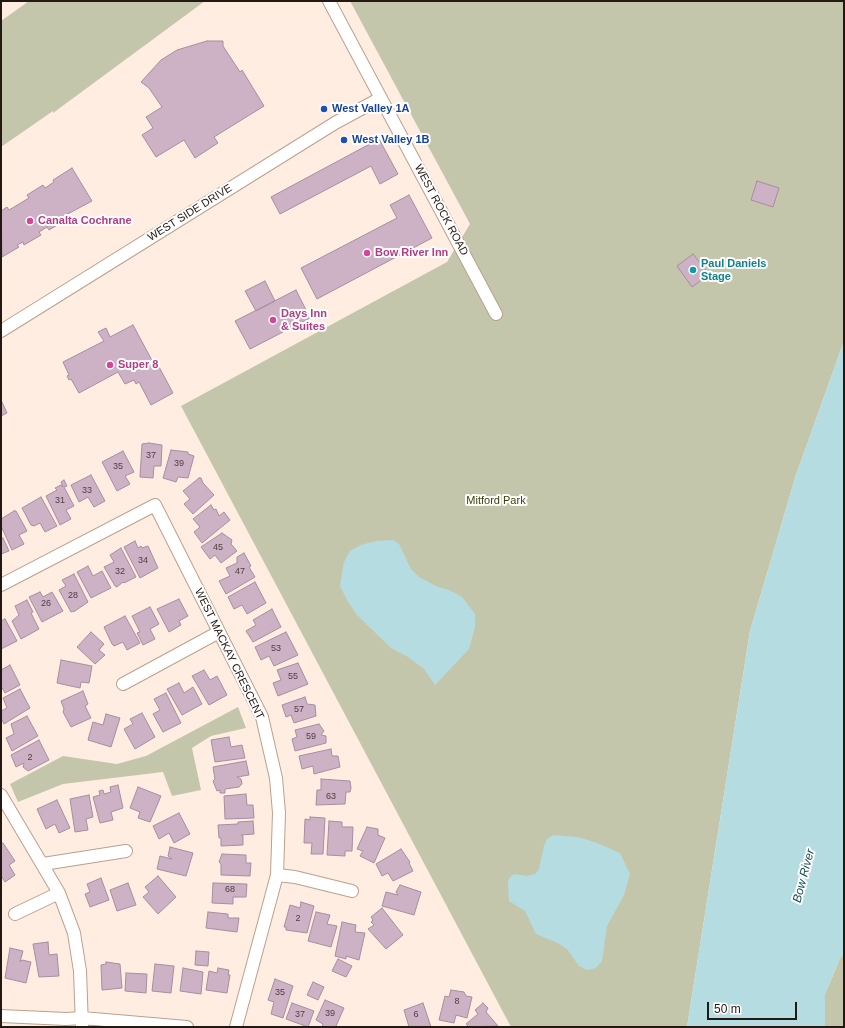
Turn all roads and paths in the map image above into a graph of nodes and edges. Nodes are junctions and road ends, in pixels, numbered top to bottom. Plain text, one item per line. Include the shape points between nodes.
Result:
1 (329, 1) edge
2 (381, 98) junction
3 (496, 314) dead end
4 (1, 331) edge
5 (1, 585) edge
6 (219, 632) junction
7 (123, 684) dead end
8 (1, 795) edge
9 (126, 851) dead end
10 (43, 864) junction
11 (277, 875) junction
12 (352, 891) dead end
13 (59, 893) junction
14 (15, 914) dead end
15 (1, 1016) edge
16 (82, 1022) edge
17 (187, 1027) edge
18 (236, 1027) edge

1 - 2 street, WEST ROCK ROAD
2 - 3 street, WEST ROCK ROAD
2 - 4 street, WEST SIDE DRIVE via 335,123
5 - 6 street, WEST MACKAY CRESCENT via 155,505
6 - 7 street
6 - 11 street, WEST MACKAY CRESCENT via 262,717 268,741 278,799
8 - 10 street
9 - 10 street
10 - 13 street
11 - 12 street
11 - 18 street, WEST MACKAY CRESCENT
13 - 14 street
13 - 16 street via 74,932 80,971
15 - 16 street
16 - 17 street

